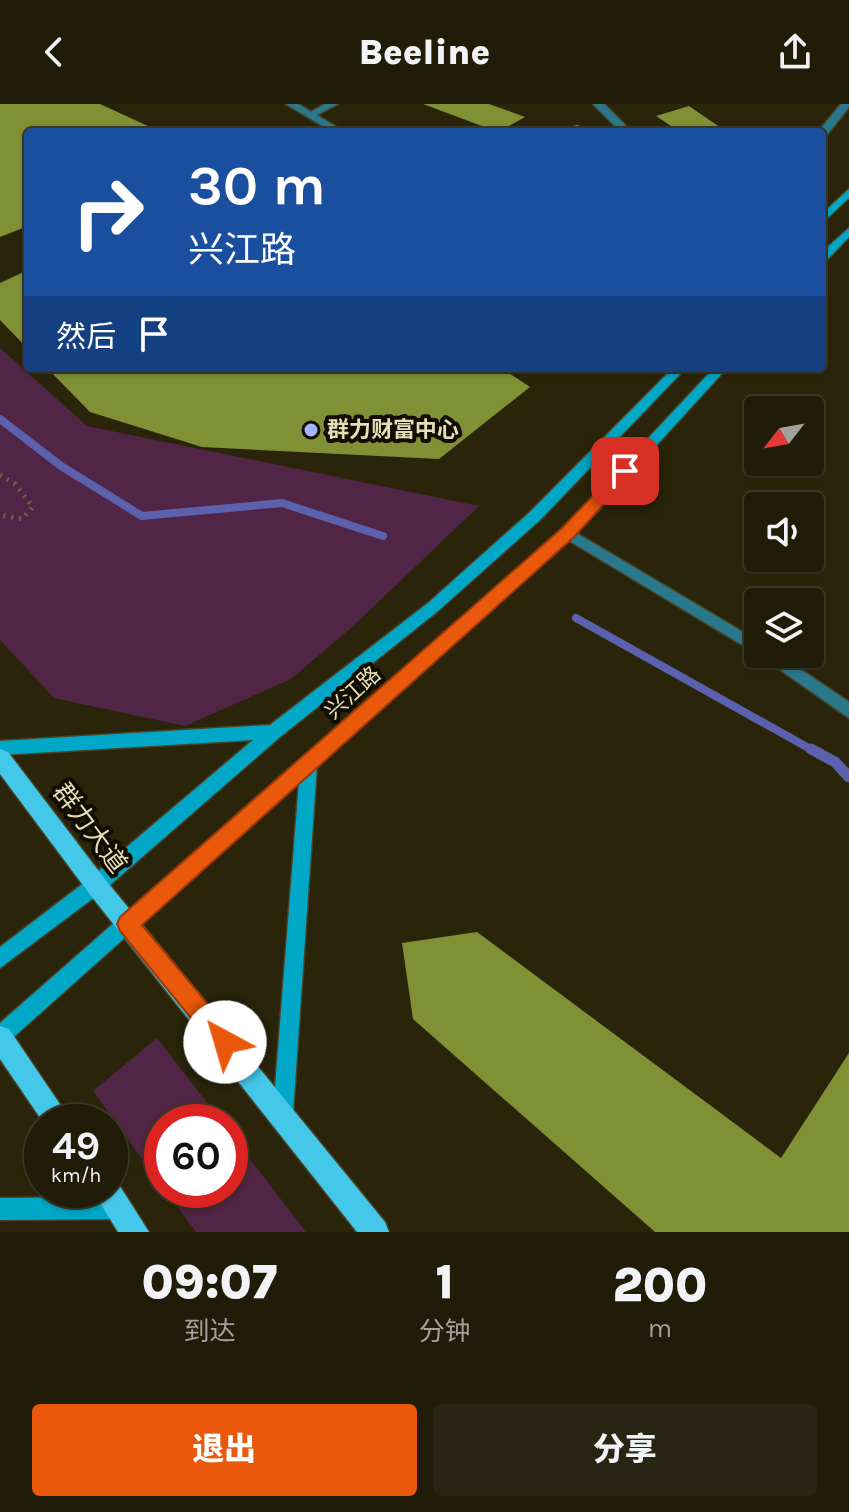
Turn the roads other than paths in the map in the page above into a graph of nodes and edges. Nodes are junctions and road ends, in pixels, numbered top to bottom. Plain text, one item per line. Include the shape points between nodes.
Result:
1 (291, 104) edge
2 (333, 104) edge
3 (598, 104) edge
4 (846, 104) edge
5 (310, 115) junction
6 (333, 128) edge
7 (623, 128) edge
8 (826, 129) edge
9 (849, 192) edge
10 (826, 216) edge
11 (849, 231) edge
12 (826, 255) edge
13 (676, 372) edge
14 (717, 372) edge
15 (568, 533) junction
16 (744, 640) edge
17 (786, 668) edge
18 (849, 711) edge
19 (274, 732) junction
20 (0, 748) edge
21 (0, 758) edge
22 (309, 764) junction
23 (96, 885) junction
24 (128, 924) junction
25 (0, 959) edge
26 (0, 1037) edge
27 (47, 1104) edge
28 (283, 1113) junction
29 (24, 1207) edge
30 (118, 1208) edge
31 (0, 1209) edge
32 (135, 1232) edge
33 (375, 1232) edge

1 - 5 street
2 - 5 street
3 - 7 street
4 - 8 street
5 - 6 street
9 - 10 main road
11 - 12 main road
13 - 19 main road, 兴江路 via 535,516 433,607
14 - 15 main road, 兴江路
15 - 16 street
15 - 22 main road, 兴江路
17 - 18 street
19 - 20 main road
19 - 23 main road, 兴江路
21 - 23 main road, 群力大道
22 - 24 main road, 兴江路
22 - 28 main road
23 - 24 main road, 群力大道
23 - 25 main road, 兴江路
24 - 26 main road, 兴江路
24 - 28 main road, 群力大道
26 - 27 main road
28 - 33 main road, 群力大道
29 - 31 main road
30 - 32 main road

